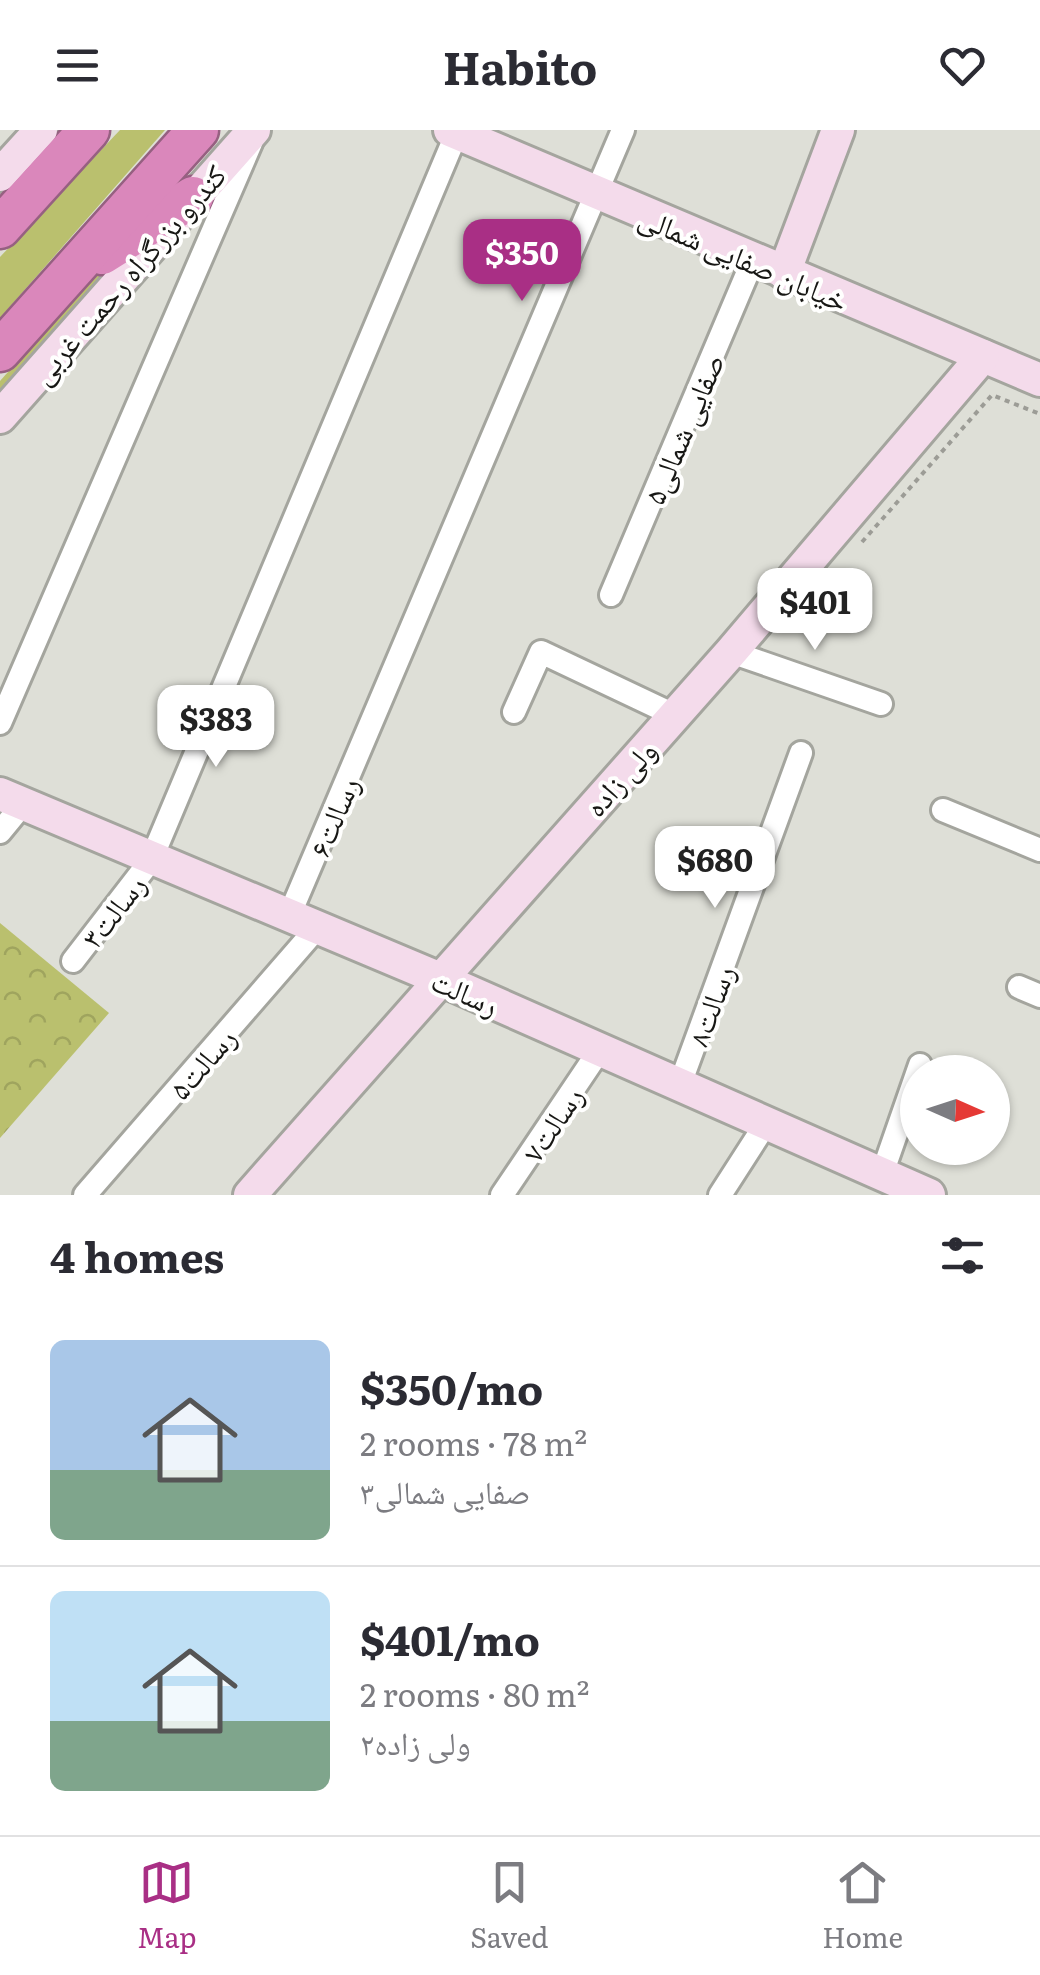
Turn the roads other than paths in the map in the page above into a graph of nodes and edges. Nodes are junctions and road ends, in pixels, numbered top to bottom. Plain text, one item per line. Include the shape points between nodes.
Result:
1 (41, 130) edge
2 (89, 130) edge
3 (198, 130) edge
4 (256, 130) edge
5 (623, 130) edge
6 (838, 130) edge
7 (455, 131) edge
8 (0, 175) edge
9 (597, 195) junction
10 (194, 197) junction
11 (0, 228) edge
12 (753, 260) junction
13 (784, 273) junction
14 (60, 280) junction
15 (0, 351) edge
16 (983, 356) junction
17 (1040, 380) edge
18 (0, 417) edge
19 (611, 595) dead end
20 (731, 652) junction
21 (881, 704) dead end
22 (514, 712) dead end
23 (674, 715) junction
24 (0, 723) edge
25 (800, 754) dead end
26 (11, 799) edge
27 (943, 810) dead end
28 (0, 832) edge
29 (1040, 850) edge
30 (151, 860) junction
31 (303, 922) junction
32 (73, 961) dead end
33 (438, 978) junction
34 (599, 1051) junction
35 (679, 1086) junction
36 (900, 1122) edge
37 (766, 1125) junction
38 (882, 1174) junction
39 (86, 1195) edge
40 (250, 1195) edge
41 (502, 1195) edge
42 (720, 1195) edge
43 (929, 1195) edge

1 - 8 street
2 - 11 highway
3 - 14 highway
4 - 10 street, کندرو بزرگراه رحمت غربی
4 - 24 street
5 - 9 street, رسالت۶
6 - 13 street
7 - 9 street, خیابان صفایی شمالی
7 - 30 street, رسالت۳
9 - 12 street, خیابان صفایی شمالی
9 - 31 street, رسالت۶ via 374,715
10 - 14 highway
10 - 18 street, کندرو بزرگراه رحمت غربی
12 - 13 street, خیابان صفایی شمالی
12 - 19 street, صفایی شمالی۵
13 - 16 street, خیابان صفایی شمالی
14 - 15 highway
16 - 17 street, خیابان صفایی شمالی
16 - 20 street, ولی زاده
20 - 21 street
20 - 23 street, ولی زاده
22 - 23 street via 540,652
23 - 33 street, ولی زاده
25 - 35 street, رسالت۸
26 - 28 street
26 - 30 street, رسالت
27 - 29 street
30 - 31 street, رسالت
30 - 32 street, رسالت۳
31 - 33 street, رسالت
31 - 39 street, رسالت۵
33 - 34 street, رسالت
33 - 40 street, ولی زاده
34 - 35 street, رسالت
34 - 41 street, رسالت۷
35 - 37 street, رسالت
36 - 38 street
37 - 38 street, رسالت
37 - 42 street
38 - 43 street, رسالت

